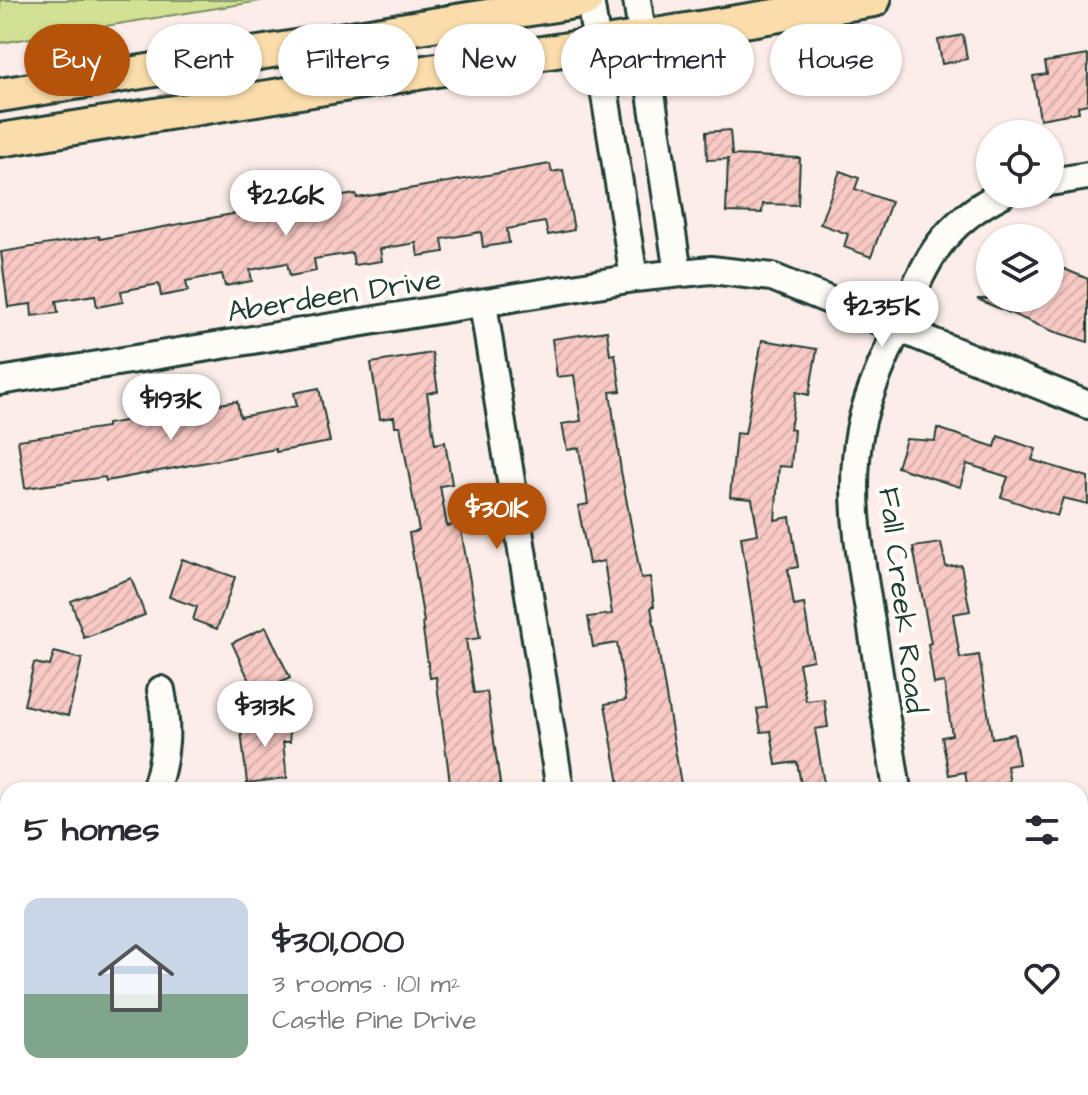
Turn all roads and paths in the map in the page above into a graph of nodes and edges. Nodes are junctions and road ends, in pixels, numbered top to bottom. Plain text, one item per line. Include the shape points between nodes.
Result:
1 (588, 0) edge
2 (637, 0) edge
3 (874, 0) edge
4 (593, 24) edge
5 (641, 24) edge
6 (728, 24) edge
7 (561, 51) edge
8 (0, 95) edge
9 (605, 96) edge
10 (652, 96) edge
11 (0, 140) edge
12 (1088, 176) edge
13 (1064, 180) edge
14 (976, 208) edge
15 (678, 273) junction
16 (634, 278) junction
17 (483, 304) junction
18 (898, 328) junction
19 (0, 381) edge
20 (1088, 405) edge
21 (161, 690) dead end
22 (158, 782) edge
23 (559, 782) edge
24 (896, 782) edge

1 - 4 street
1 - 8 main road
2 - 5 street
3 - 6 main road
7 - 11 main road
9 - 16 street
10 - 15 street
12 - 13 street
14 - 18 street via 934,248
15 - 16 street, Aberdeen Drive
15 - 18 street, Aberdeen Drive via 711,270 772,277
16 - 17 street, Aberdeen Drive
17 - 19 street, Aberdeen Drive
17 - 23 street
18 - 20 street, Aberdeen Drive
18 - 24 street, Fall Creek Road via 860,429 854,486
21 - 22 street via 167,724

